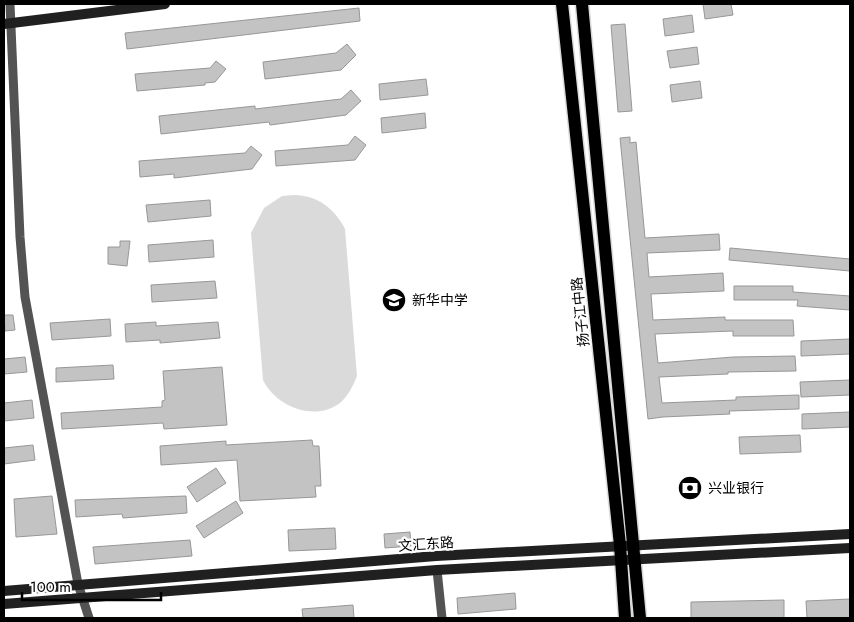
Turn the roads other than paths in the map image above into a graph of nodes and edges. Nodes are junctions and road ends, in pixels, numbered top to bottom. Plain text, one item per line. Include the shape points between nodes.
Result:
1 (10, 4) edge
2 (165, 4) edge
3 (562, 4) edge
4 (582, 4) edge
5 (8, 23) edge
6 (850, 534) edge
7 (634, 544) junction
8 (620, 545) junction
9 (850, 548) edge
10 (636, 559) junction
11 (621, 560) junction
12 (437, 570) junction
13 (78, 584) junction
14 (4, 591) edge
15 (82, 597) junction
16 (4, 604) edge
17 (89, 618) edge
18 (442, 618) edge
19 (625, 618) edge
20 (640, 618) edge

1 - 5 street
2 - 5 main road
3 - 8 main road, 扬子江中路
4 - 7 main road
5 - 13 street via 25,297
6 - 7 main road, 文汇东路
7 - 8 main road, 文汇东路
7 - 10 main road
8 - 11 main road, 扬子江中路
8 - 13 main road, 文汇东路
9 - 10 main road, 文汇东路
10 - 11 main road, 文汇东路
10 - 20 main road
11 - 12 main road, 文汇东路
11 - 19 main road, 扬子江中路
12 - 15 main road, 文汇东路
12 - 18 street
13 - 14 main road, 文汇东路
13 - 15 street
15 - 16 main road, 文汇东路
15 - 17 street

